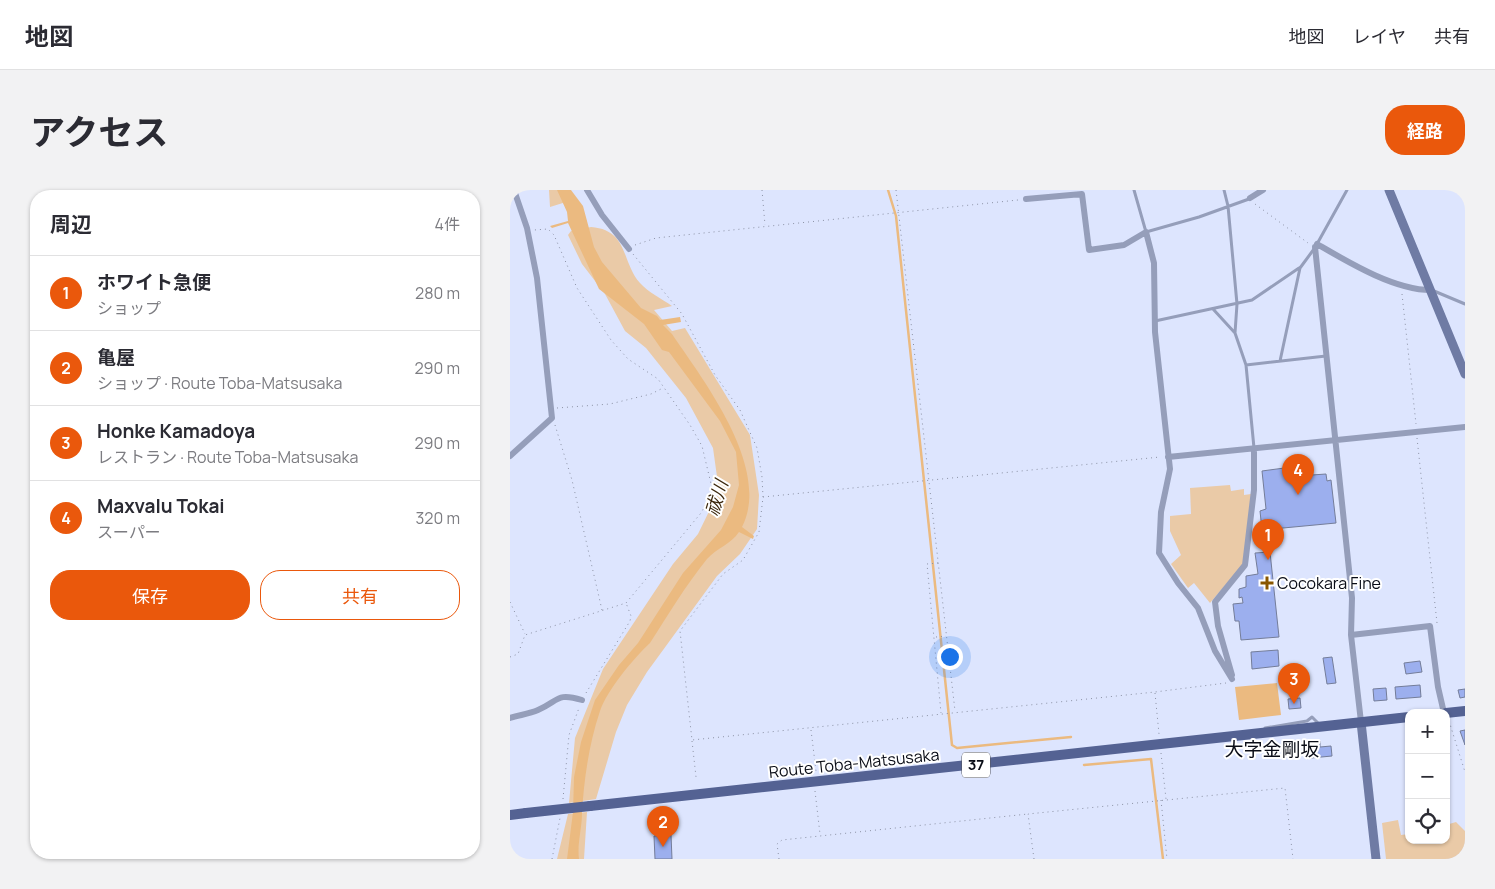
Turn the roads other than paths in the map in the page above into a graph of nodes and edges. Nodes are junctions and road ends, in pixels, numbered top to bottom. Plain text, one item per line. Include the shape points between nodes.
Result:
1 (514, 190) edge
2 (587, 190) edge
3 (1134, 190) edge
4 (1224, 190) edge
5 (1263, 190) edge
6 (1347, 190) edge
7 (1389, 190) edge
8 (1250, 198) joint
9 (1026, 199) road end
10 (1228, 206) junction
11 (1146, 232) junction
12 (1316, 246) junction
13 (629, 249) road end
14 (1300, 268) junction
15 (1431, 290) junction
16 (1237, 304) junction
17 (1465, 304) edge
18 (1213, 309) junction
19 (1154, 321) junction
20 (1235, 333) junction
21 (1326, 356) junction
22 (1280, 361) junction
23 (1246, 364) junction
24 (1465, 374) edge
25 (1465, 427) edge
26 (1336, 441) junction
27 (1254, 449) junction
28 (510, 456) edge
29 (1168, 457) junction
30 (1350, 635) junction
31 (582, 700) road end
32 (1445, 709) edge
33 (1465, 711) edge
34 (1450, 713) edge
35 (1405, 717) edge
36 (510, 718) edge
37 (1362, 722) junction
38 (510, 814) edge
39 (1376, 859) edge

1 - 28 street via 528,232 537,278 552,416
2 - 13 street
3 - 11 lane
4 - 10 lane
5 - 8 street
6 - 12 lane
7 - 15 main road
8 - 10 lane
9 - 11 street via 1082,194 1089,250 1124,245
10 - 11 lane
10 - 16 lane
11 - 19 street via 1154,263
12 - 14 lane
12 - 15 street via 1401,284
12 - 21 street
14 - 16 lane via 1252,300
14 - 22 lane
15 - 17 lane
15 - 24 main road
16 - 18 lane
16 - 20 lane
18 - 19 lane
18 - 20 lane
19 - 29 street
20 - 23 lane
21 - 22 lane
21 - 26 street
22 - 23 lane
23 - 27 lane
25 - 26 street
26 - 27 street
26 - 30 street via 1352,598
27 - 29 street
27 - 29 street via 1254,490 1245,565 1215,602 1232,679 1215,650 1198,608 1159,553 1161,512 1170,470
30 - 32 street via 1430,626 1438,687
30 - 37 street
31 - 36 street via 560,696 538,710
33 - 34 main road
35 - 37 main road, Route Toba-Matsusaka / 37
37 - 38 main road, Route Toba-Matsusaka / 37, bridge
37 - 39 main road

